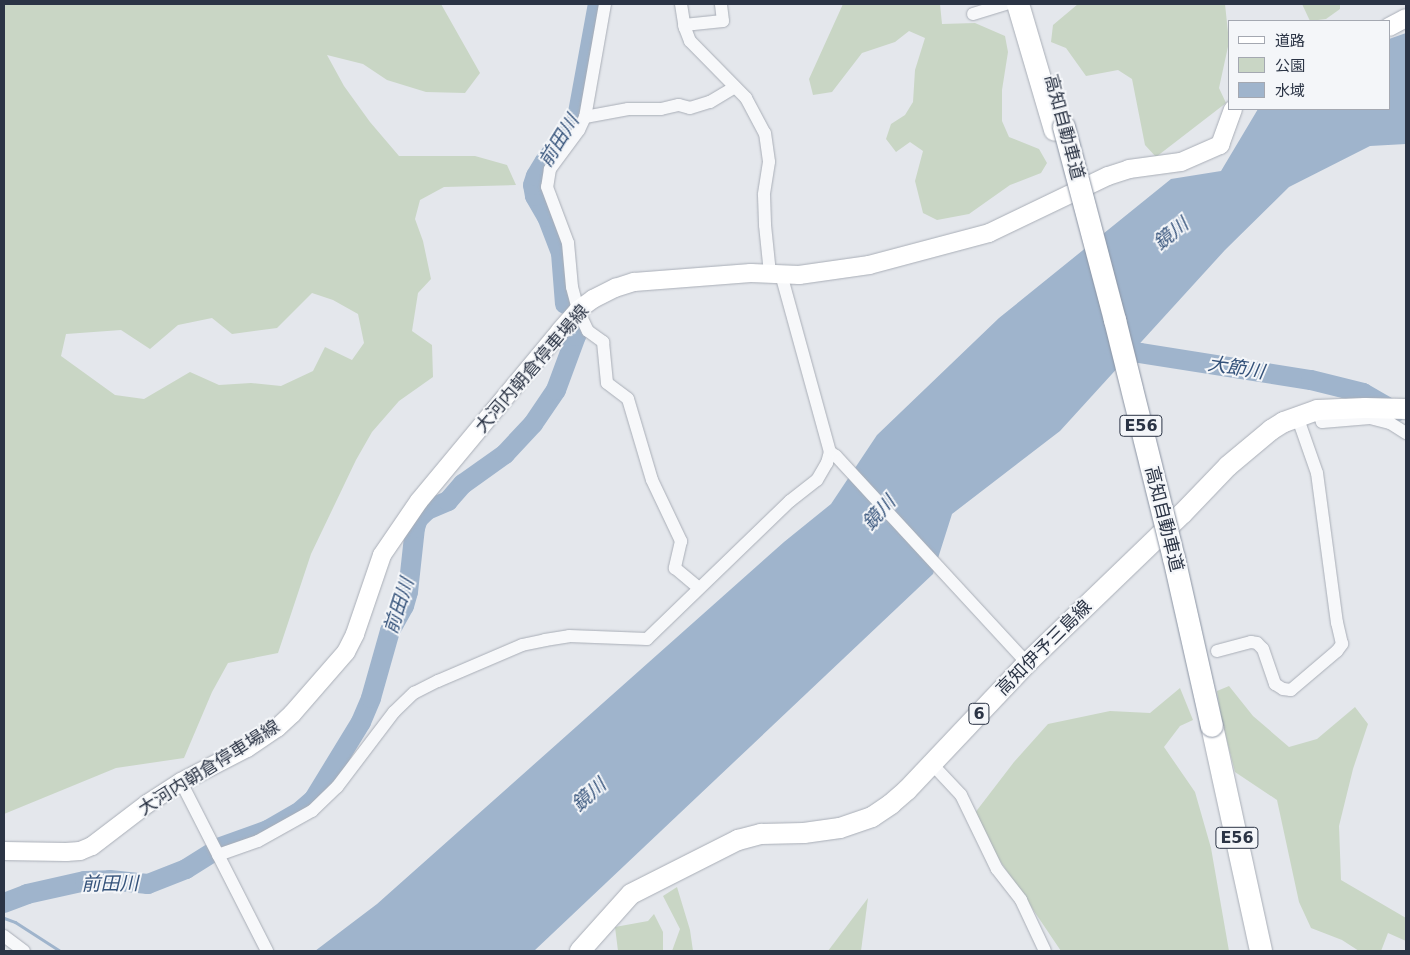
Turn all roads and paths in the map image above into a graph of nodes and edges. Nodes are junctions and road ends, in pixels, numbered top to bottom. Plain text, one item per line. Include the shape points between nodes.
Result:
1 (605, 4) edge
2 (681, 4) edge
3 (721, 4) edge
4 (1004, 4) edge
5 (1018, 4) edge
6 (1029, 4) edge
7 (974, 14) dead end
8 (1406, 18) edge
9 (684, 25) junction
10 (1390, 26) edge
11 (735, 87) junction
12 (1233, 110) edge
13 (585, 117) junction
14 (1060, 128) junction
15 (775, 274) junction
16 (578, 310) junction
17 (1406, 409) edge
18 (1317, 410) junction
19 (1297, 416) junction
20 (1406, 433) edge
21 (833, 454) junction
22 (699, 588) junction
23 (1217, 651) dead end
24 (1027, 664) junction
25 (1208, 726) junction
26 (932, 764) junction
27 (180, 782) junction
28 (4, 851) edge
29 (218, 855) junction
30 (4, 936) edge
31 (24, 951) edge
32 (267, 951) edge
33 (580, 951) edge
34 (1045, 951) edge
35 (1251, 951) edge
36 (1261, 951) edge

1 - 13 street
2 - 9 street
3 - 9 street via 723,21
4 - 7 street
5 - 14 highway, 高知自動車道 / E56
6 - 14 highway, 高知自動車道 / E56
8 - 10 main road
9 - 11 street via 690,41
11 - 13 street via 710,102 690,108 679,105 661,109 628,109
11 - 15 street via 751,106 765,133 769,162 764,195 765,225
12 - 15 main road, 大河内朝倉停車場線 via 1220,145 1180,162 1130,169 1108,176 989,233 869,265 799,275
13 - 16 street via 546,179 550,199 569,248 572,287
14 - 25 highway, 高知自動車道 / E56, bridge via 1120,339
15 - 16 main road, 大河内朝倉停車場線 via 634,282 615,288
15 - 21 street
16 - 22 street via 588,331 602,342 607,383 628,398 652,480 681,541 675,568
16 - 27 main road, 大河内朝倉停車場線 via 395,534 382,555 355,634 338,662 277,728 247,748
17 - 18 main road, 高知伊予三島線 / 6
18 - 19 main road, 高知伊予三島線 / 6
18 - 20 street via 1322,422 1370,418 1390,423
19 - 23 street via 1317,473 1342,644 1338,651 1291,690 1275,684 1263,649 1257,643
19 - 24 main road, 高知伊予三島線 / 6 via 1253,443
21 - 22 street via 818,480 790,501
21 - 24 street
22 - 29 street via 647,639 569,636 522,645 414,693 394,712 337,787 312,811 258,841
24 - 26 main road, 高知伊予三島線 / 6
25 - 35 highway, E56
25 - 36 highway, 高知自動車道 / E56
26 - 33 main road, 高知伊予三島線 / 6 via 907,790 872,817 831,830 744,838 643,886 619,906
26 - 34 street via 961,795 997,869 1021,900
27 - 28 main road, 大河内朝倉停車場線 via 92,846 80,851
27 - 29 street
29 - 32 street
30 - 31 street

